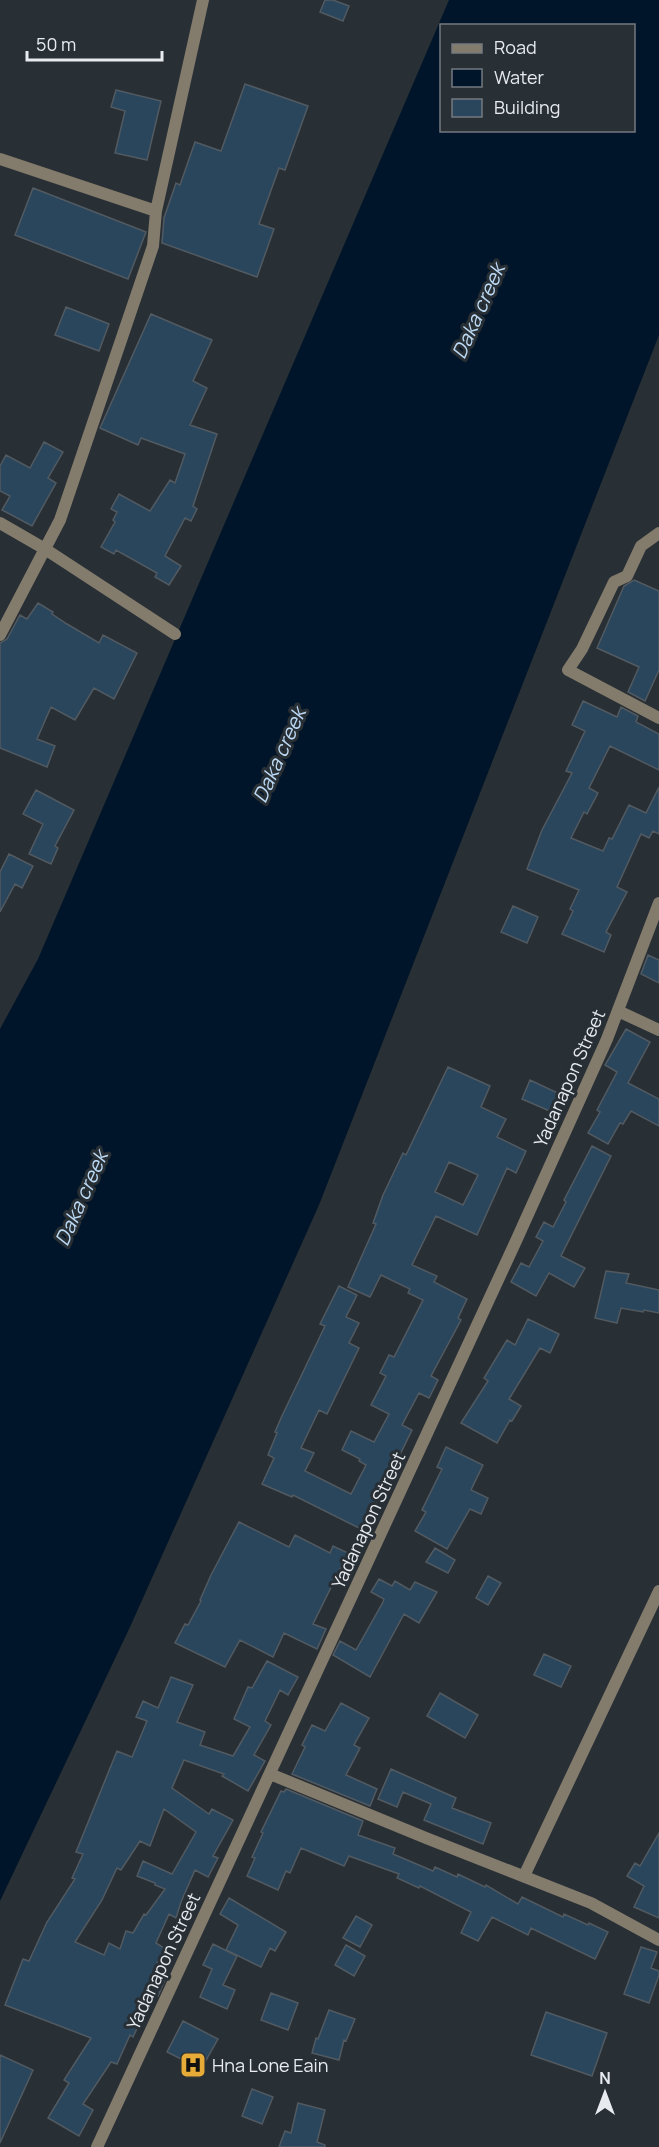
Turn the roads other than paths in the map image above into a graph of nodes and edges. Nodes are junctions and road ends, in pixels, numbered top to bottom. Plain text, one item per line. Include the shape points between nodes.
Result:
1 (203, 0) edge
2 (0, 159) edge
3 (156, 210) junction
4 (0, 523) edge
5 (659, 533) edge
6 (45, 549) junction
7 (175, 634) dead end
8 (0, 635) edge
9 (659, 718) edge
10 (659, 903) edge
11 (618, 1011) junction
12 (659, 1030) edge
13 (659, 1591) edge
14 (270, 1774) junction
15 (524, 1876) junction
16 (659, 1940) edge
17 (97, 2147) edge

1 - 3 street
2 - 3 street
3 - 6 street via 153,246 60,520
4 - 6 street
5 - 9 street via 641,546 627,576 614,582 568,670
6 - 7 street
6 - 8 street
10 - 11 street, Yadanapon Street
11 - 12 street
11 - 14 street, Yadanapon Street
13 - 15 street
14 - 15 street
14 - 17 street, Yadanapon Street
15 - 16 street via 591,1902

